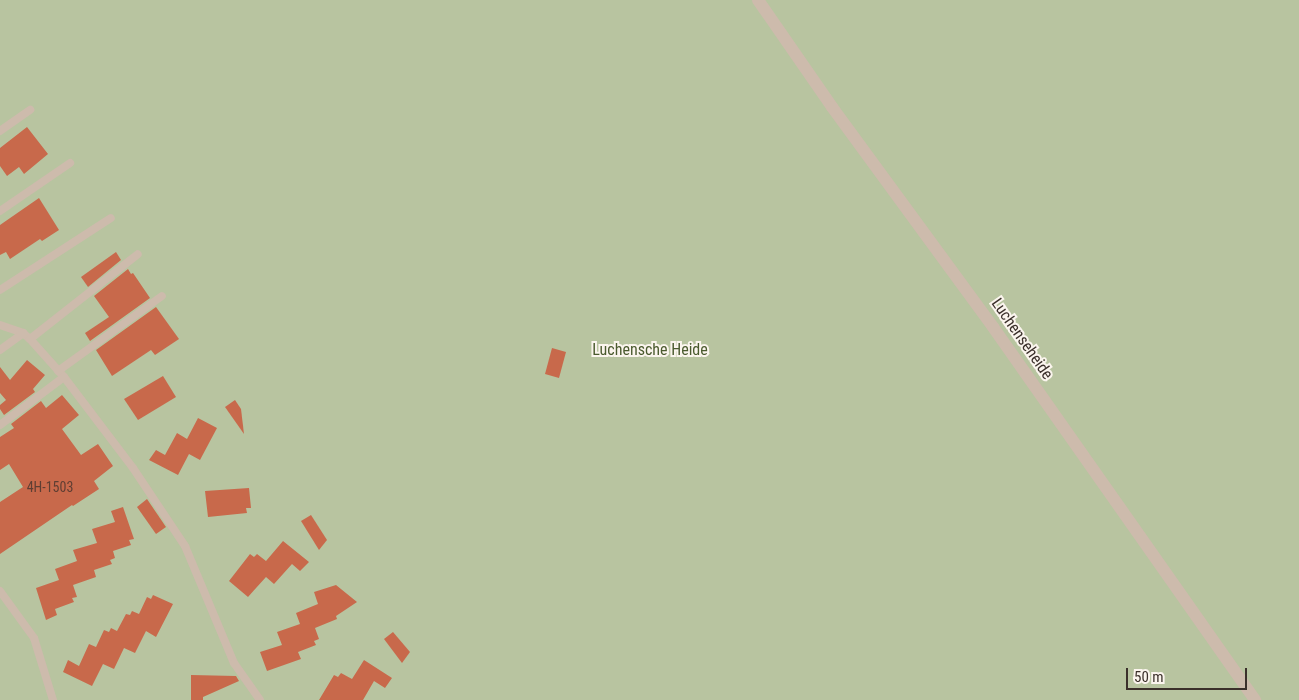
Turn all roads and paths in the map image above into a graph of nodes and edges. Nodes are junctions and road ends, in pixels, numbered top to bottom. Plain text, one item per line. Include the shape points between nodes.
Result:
1 (758, 0) edge
2 (30, 110) dead end
3 (0, 131) edge
4 (70, 163) dead end
5 (0, 211) edge
6 (111, 218) dead end
7 (138, 254) dead end
8 (0, 290) edge
9 (162, 296) dead end
10 (0, 326) edge
11 (23, 333) junction
12 (30, 339) junction
13 (0, 350) edge
14 (61, 374) junction
15 (0, 425) edge
16 (0, 591) edge
17 (53, 700) edge
18 (260, 700) edge
19 (1255, 700) edge

1 - 19 street, Luchenseheide
2 - 3 lane
4 - 5 lane
6 - 8 lane
7 - 12 lane
9 - 14 lane
10 - 11 lane
11 - 12 lane
11 - 13 lane
12 - 14 lane
14 - 15 lane
14 - 18 lane via 133,468 185,546 234,663
16 - 17 lane via 34,638

